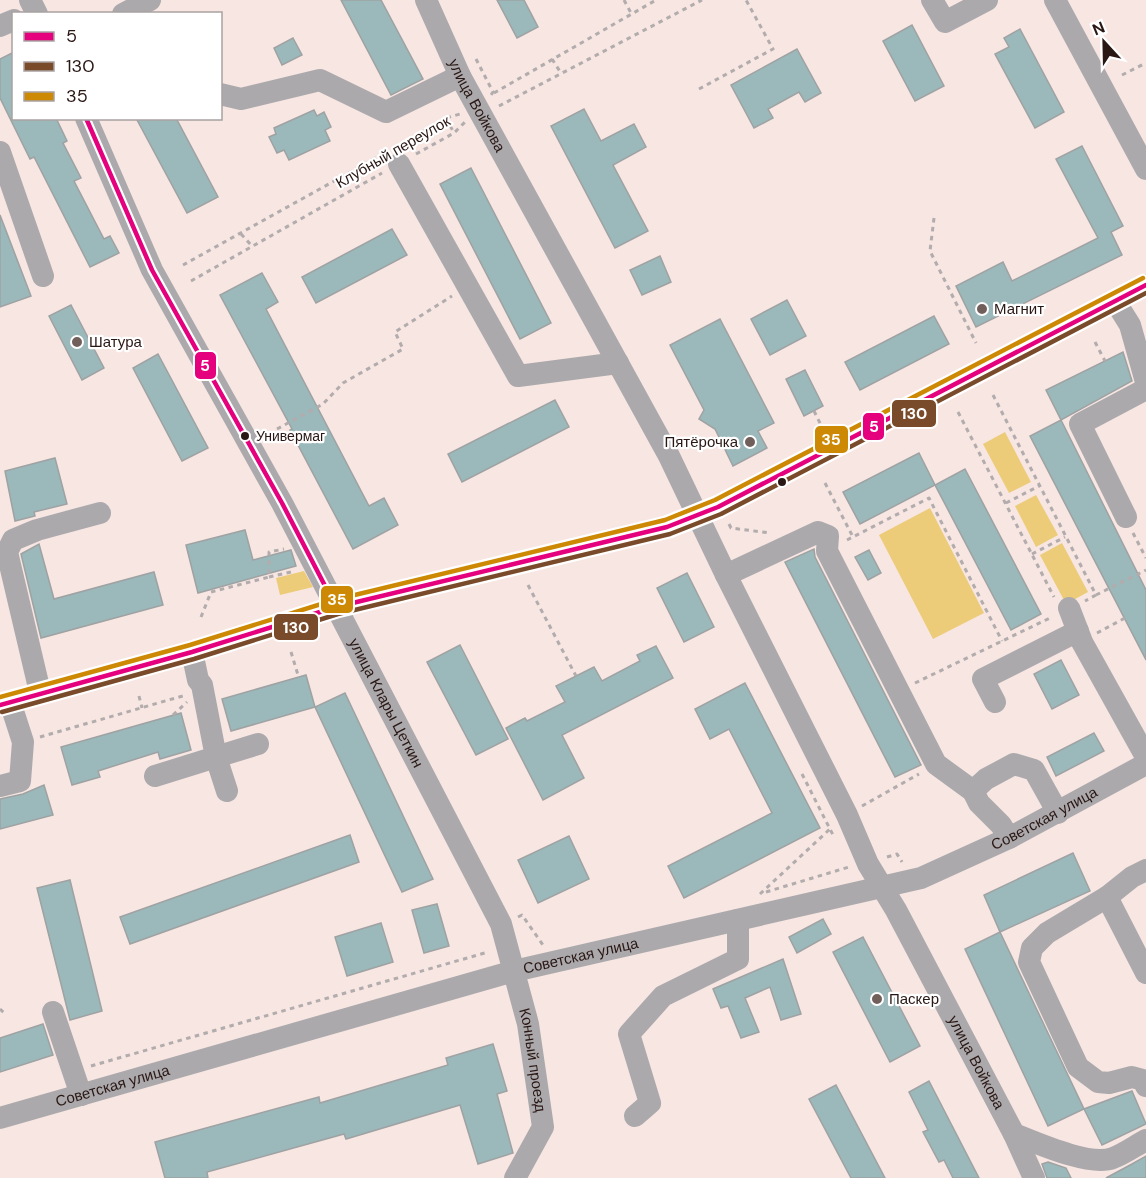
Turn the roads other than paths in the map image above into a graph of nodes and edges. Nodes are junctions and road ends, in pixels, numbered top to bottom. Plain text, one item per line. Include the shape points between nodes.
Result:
1 (426, 0) edge
2 (932, 0) edge
3 (987, 0) edge
4 (1055, 0) edge
5 (460, 76) junction
6 (222, 94) edge
7 (87, 120) edge
8 (0, 153) edge
9 (393, 155) road end
10 (1146, 170) edge
11 (43, 276) dead end
12 (1146, 285) edge
13 (1115, 301) junction
14 (618, 363) junction
15 (1146, 382) edge
16 (1146, 389) edge
17 (100, 513) dead end
18 (698, 515) junction
19 (1126, 517) dead end
20 (726, 575) junction
21 (336, 607) junction
22 (1065, 610) road end
23 (1080, 636) junction
24 (192, 652) junction
25 (40, 692) junction
26 (995, 702) dead end
27 (5, 703) edge
28 (258, 744) dead end
29 (216, 757) junction
30 (1146, 757) edge
31 (1146, 764) edge
32 (155, 776) dead end
33 (0, 786) edge
34 (226, 791) dead end
35 (973, 791) junction
36 (1058, 813) junction
37 (1009, 838) junction
38 (1146, 870) edge
39 (883, 887) junction
40 (1107, 897) junction
41 (738, 920) junction
42 (514, 971) junction
43 (1146, 973) edge
44 (53, 1012) dead end
45 (1146, 1086) edge
46 (81, 1095) junction
47 (635, 1116) dead end
48 (0, 1118) edge
49 (1014, 1134) junction
50 (1146, 1140) edge
51 (515, 1178) edge
52 (1034, 1178) edge

1 - 5 street, улица Войкова
2 - 3 street via 945,22
4 - 10 street
5 - 6 street via 386,112 320,80 241,99
5 - 14 street, улица Войкова via 491,102
7 - 21 street, улица Клары Цеткин via 152,270
8 - 11 street
9 - 14 street via 518,376
12 - 13 street
13 - 15 street via 1130,325
13 - 18 street
14 - 18 street, улица Войкова
16 - 19 street via 1080,424
17 - 25 street via 13,540 7,552
18 - 20 street, улица Войкова
18 - 21 street via 667,527
20 - 35 street via 818,532 828,536 827,550 936,764
20 - 39 street, улица Войкова via 868,864
21 - 24 street
21 - 42 street, улица Клары Цеткин via 501,924
22 - 23 street
23 - 26 street via 983,679
23 - 30 street
24 - 25 street
24 - 29 street
25 - 27 street
27 - 33 street via 23,742 20,781
28 - 29 street
29 - 32 street
29 - 34 street
31 - 36 street, Советская улица
35 - 36 street via 1014,764 1034,770
35 - 37 street
36 - 37 street, Советская улица
37 - 39 street, Советская улица via 921,878
38 - 40 street
39 - 41 street, Советская улица
39 - 49 street, улица Войкова
40 - 43 street
40 - 45 street via 1047,933 1032,948 1029,962 1078,1066 1098,1082 1132,1077 1143,1080
41 - 42 street, Советская улица
41 - 47 street via 738,959 663,996 629,1034 650,1103
42 - 46 street, Советская улица
42 - 51 street, Конный проезд via 528,1024 543,1127
44 - 46 street
46 - 48 street, Советская улица
49 - 50 street via 1099,1160 1112,1159
49 - 52 street, улица Войкова

